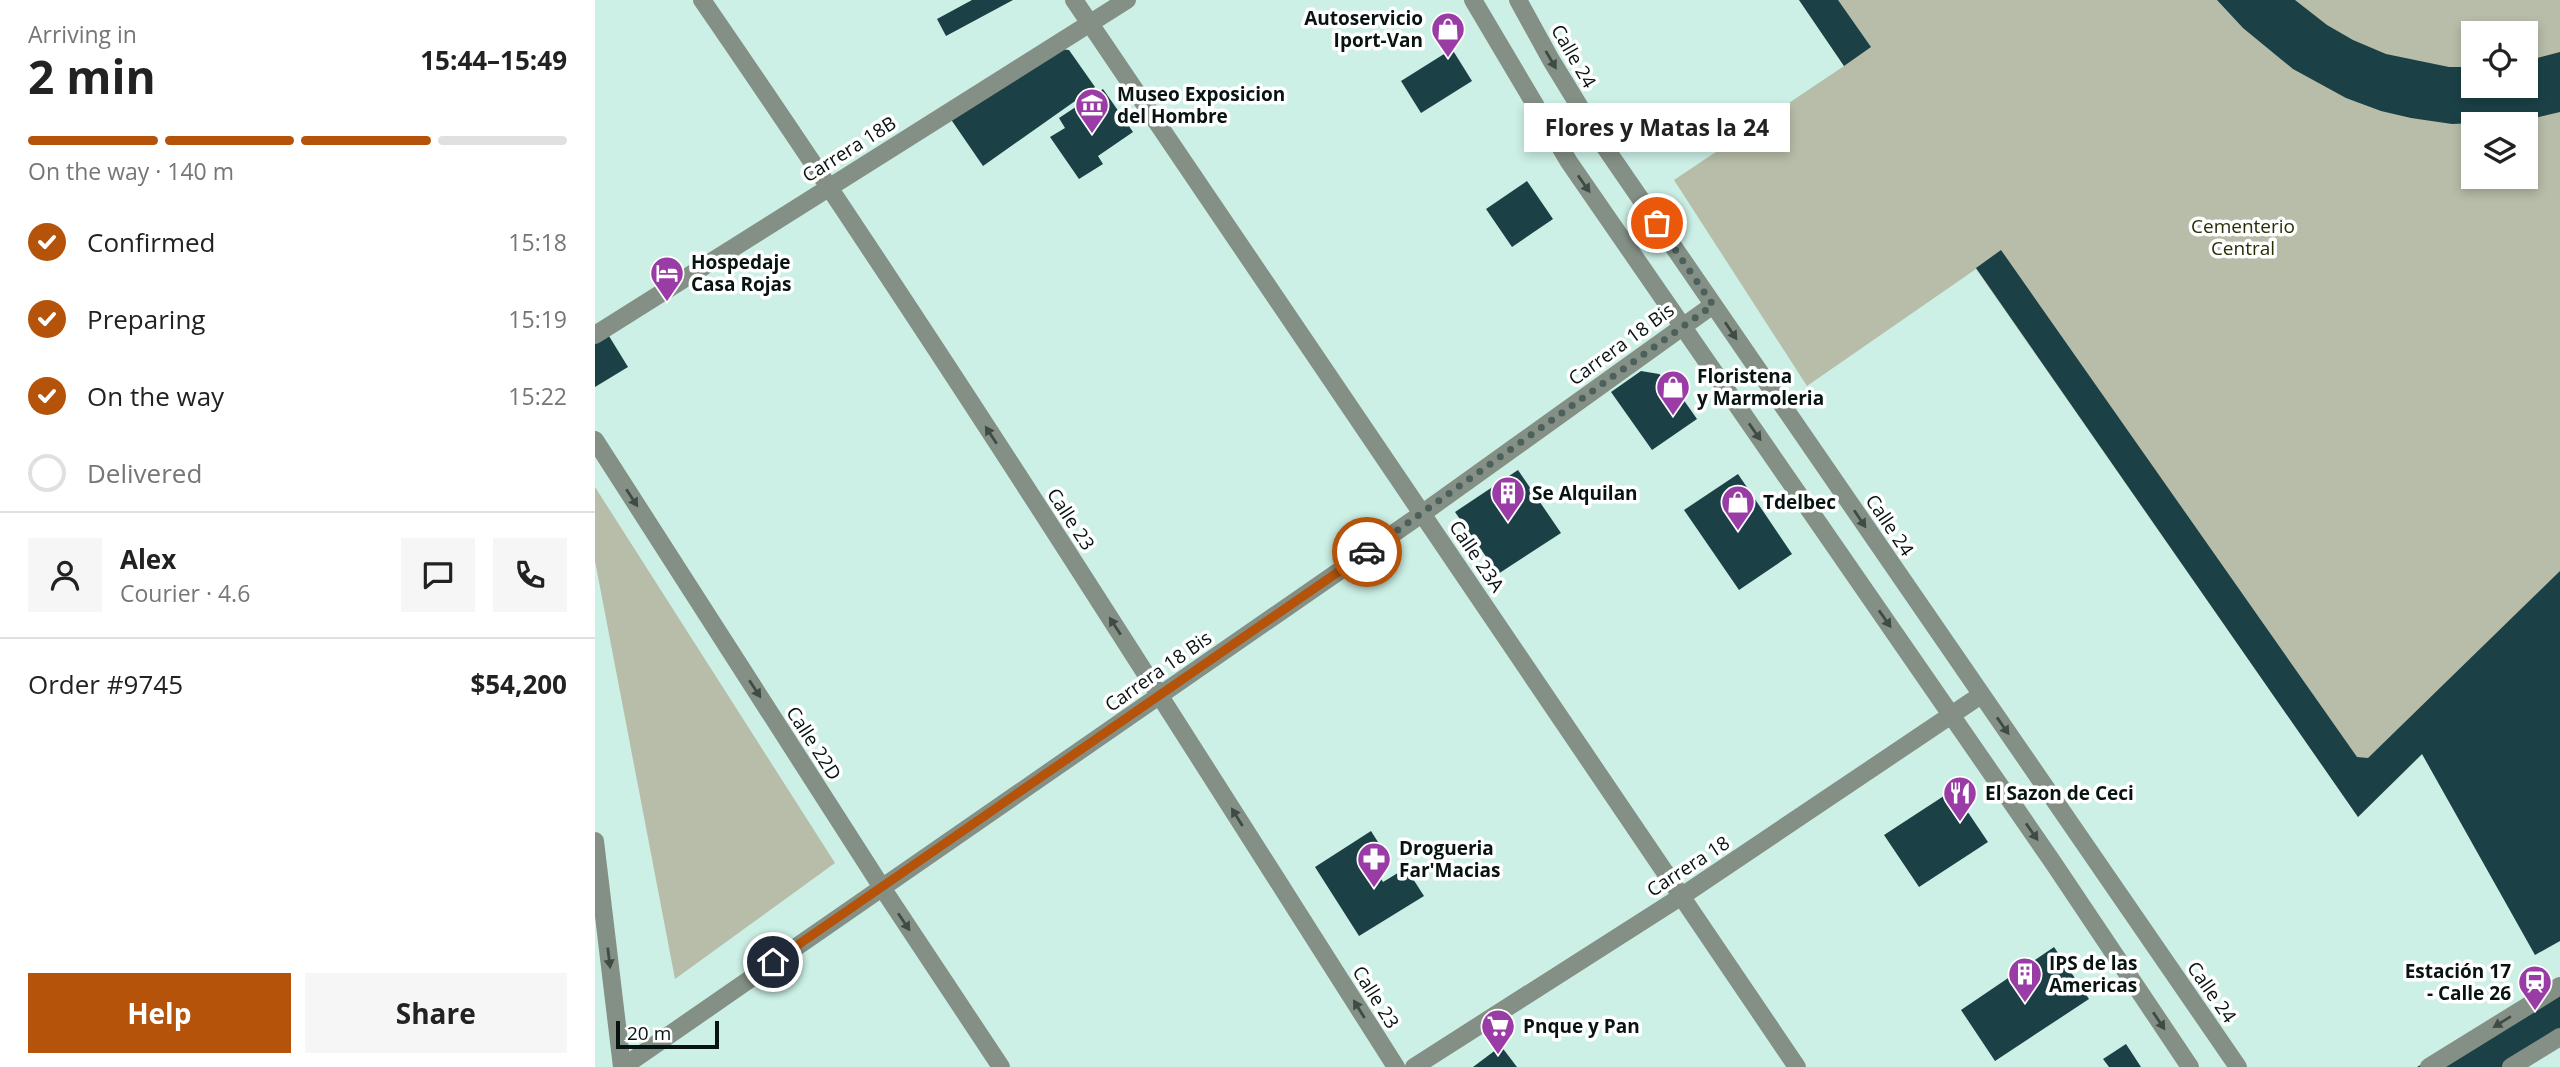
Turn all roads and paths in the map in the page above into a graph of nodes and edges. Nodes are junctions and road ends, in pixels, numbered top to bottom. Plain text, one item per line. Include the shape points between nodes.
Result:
1 (702, 0) edge
2 (1074, 0) edge
3 (1126, 0) edge
4 (1473, 0) edge
5 (1518, 0) edge
6 (1091, 23) junction
7 (830, 186) junction
8 (1713, 305) junction
9 (1682, 326) junction
10 (595, 335) edge
11 (595, 440) edge
12 (1423, 513) junction
13 (1981, 695) junction
14 (1160, 696) junction
15 (1951, 715) junction
16 (595, 841) edge
17 (881, 886) junction
18 (1682, 896) junction
19 (2560, 986) edge
20 (2560, 1037) edge
21 (623, 1067) edge
22 (1001, 1067) edge
23 (1396, 1067) edge
24 (1414, 1067) edge
25 (1797, 1067) edge
26 (2190, 1067) edge
27 (2238, 1067) edge
28 (2429, 1067) edge
29 (2511, 1067) edge

1 - 7 street, Calle 23
2 - 6 street, Calle 23A
3 - 6 street, Carrera 18B
4 -> 9 street via 1569,162
5 -> 8 street, Calle 24 via 1600,140
6 - 7 street, Carrera 18B
6 - 12 street, Calle 23A
7 - 10 street, Carrera 18B
14 -> 7 street, Calle 23
8 - 9 street, Carrera 18 Bis
8 -> 13 street, Calle 24
9 - 12 street, Carrera 18 Bis
9 -> 15 street
11 -> 17 street, Calle 22D
12 - 14 street, Carrera 18 Bis
12 - 18 street, Calle 23A
13 - 15 street, Carrera 18
13 -> 27 street, Calle 24
14 - 17 street, Carrera 18 Bis
23 -> 14 street, Calle 23
15 - 18 street, Carrera 18
15 -> 26 street
16 -> 21 street
17 - 21 street, Carrera 18 Bis
17 -> 22 street, Calle 22D
18 - 24 street, Carrera 18
18 - 25 street, Calle 23A
19 -> 28 street
20 - 29 street

